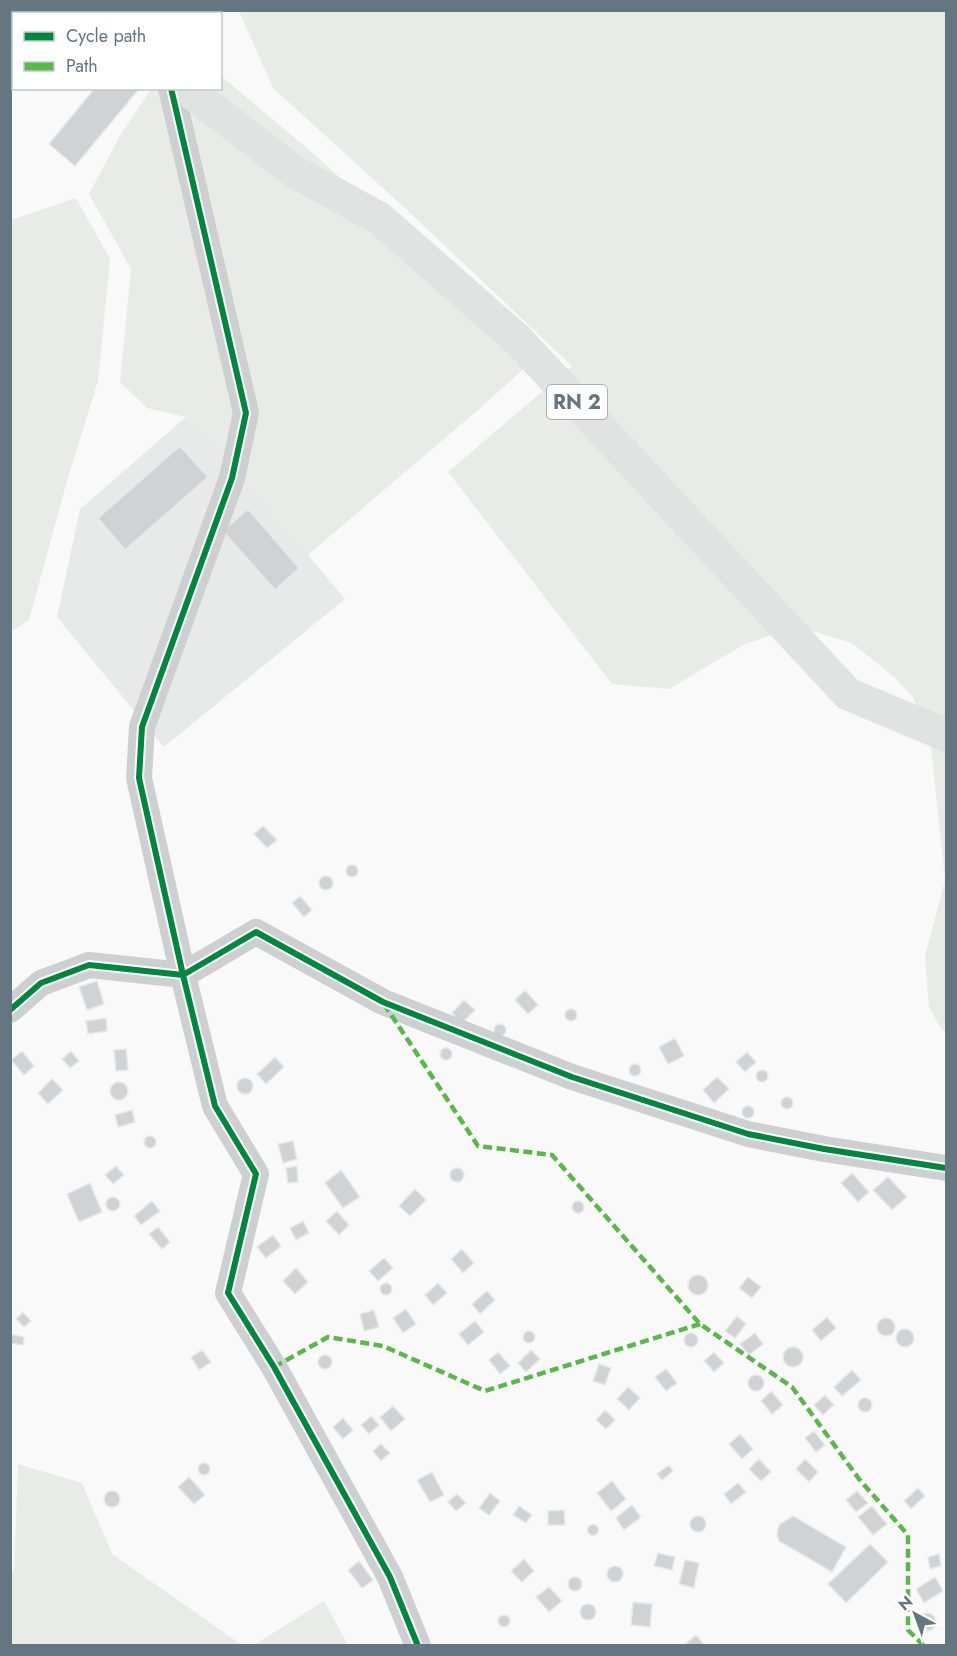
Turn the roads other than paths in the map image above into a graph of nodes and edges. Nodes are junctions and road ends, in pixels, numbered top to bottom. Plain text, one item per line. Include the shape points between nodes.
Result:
1 (171, 90) edge
2 (188, 90) edge
3 (946, 735) edge
4 (183, 975) junction
5 (10, 1010) edge
6 (946, 1168) edge
7 (418, 1646) edge

1 - 4 street via 246,413 232,478 142,727 139,778
2 - 3 main road, RN 2 via 295,172 379,218 517,339 849,694
4 - 5 street via 88,965 41,983
4 - 6 street via 256,932 383,1002 572,1077 748,1134
4 - 7 street via 215,1106 256,1174 228,1293 274,1367 390,1576

